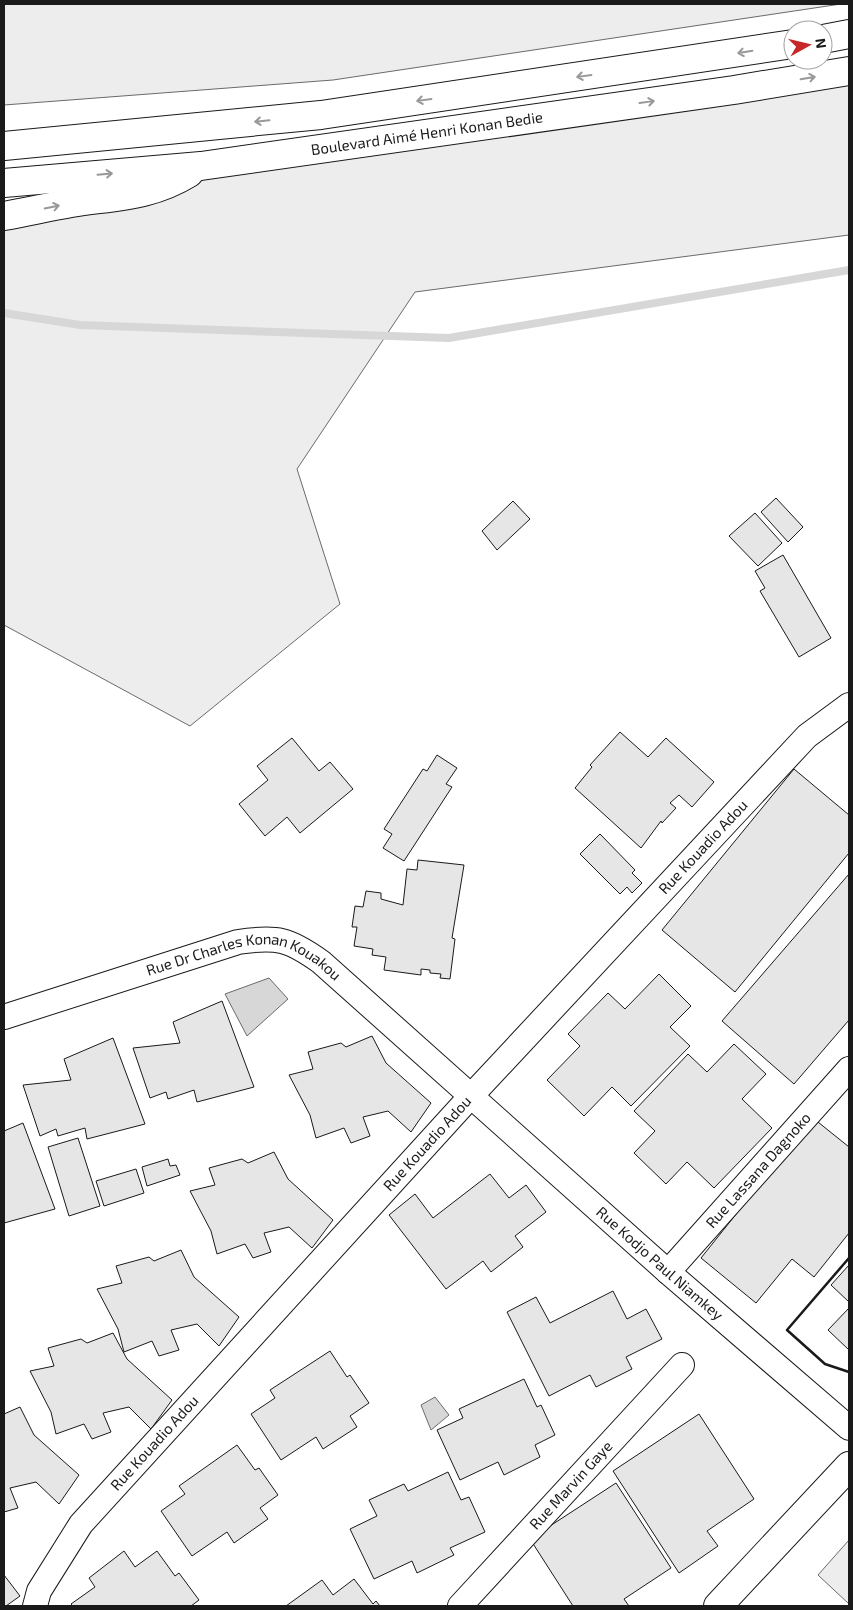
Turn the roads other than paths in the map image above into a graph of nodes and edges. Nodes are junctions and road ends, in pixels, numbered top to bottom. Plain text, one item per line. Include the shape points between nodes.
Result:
1 (849, 34) edge
2 (833, 36) edge
3 (783, 46) edge
4 (849, 71) edge
5 (4, 146) edge
6 (201, 166) junction
7 (4, 183) edge
8 (4, 216) edge
9 (849, 706) edge
10 (4, 1016) edge
11 (849, 1069) edge
12 (471, 1096) junction
13 (668, 1272) junction
14 (682, 1365) dead end
15 (849, 1428) edge
16 (849, 1466) edge
17 (35, 1606) edge
18 (460, 1606) edge
19 (718, 1606) edge

1 - 2 main road
3 -> 5 main road via 321,115
6 -> 4 main road, Boulevard Aimé Henri Konan Bedie
7 -> 6 main road, Boulevard Aimé Henri Konan Bedie
8 -> 6 main road via 133,195 169,185
9 - 12 street, Rue Kouadio Adou via 806,736
10 - 12 street, Rue Dr Charles Konan Kouakou via 238,942 267,938 297,945 321,962
11 - 13 street, Rue Lassana Dagnoko
12 - 13 street, Rue Kodjo Paul Niamkey
12 - 17 street, Rue Kouadio Adou via 81,1524 39,1591
13 - 15 street, Rue Kodjo Paul Niamkey
14 - 18 street, Rue Marvin Gaye
16 - 19 main road

